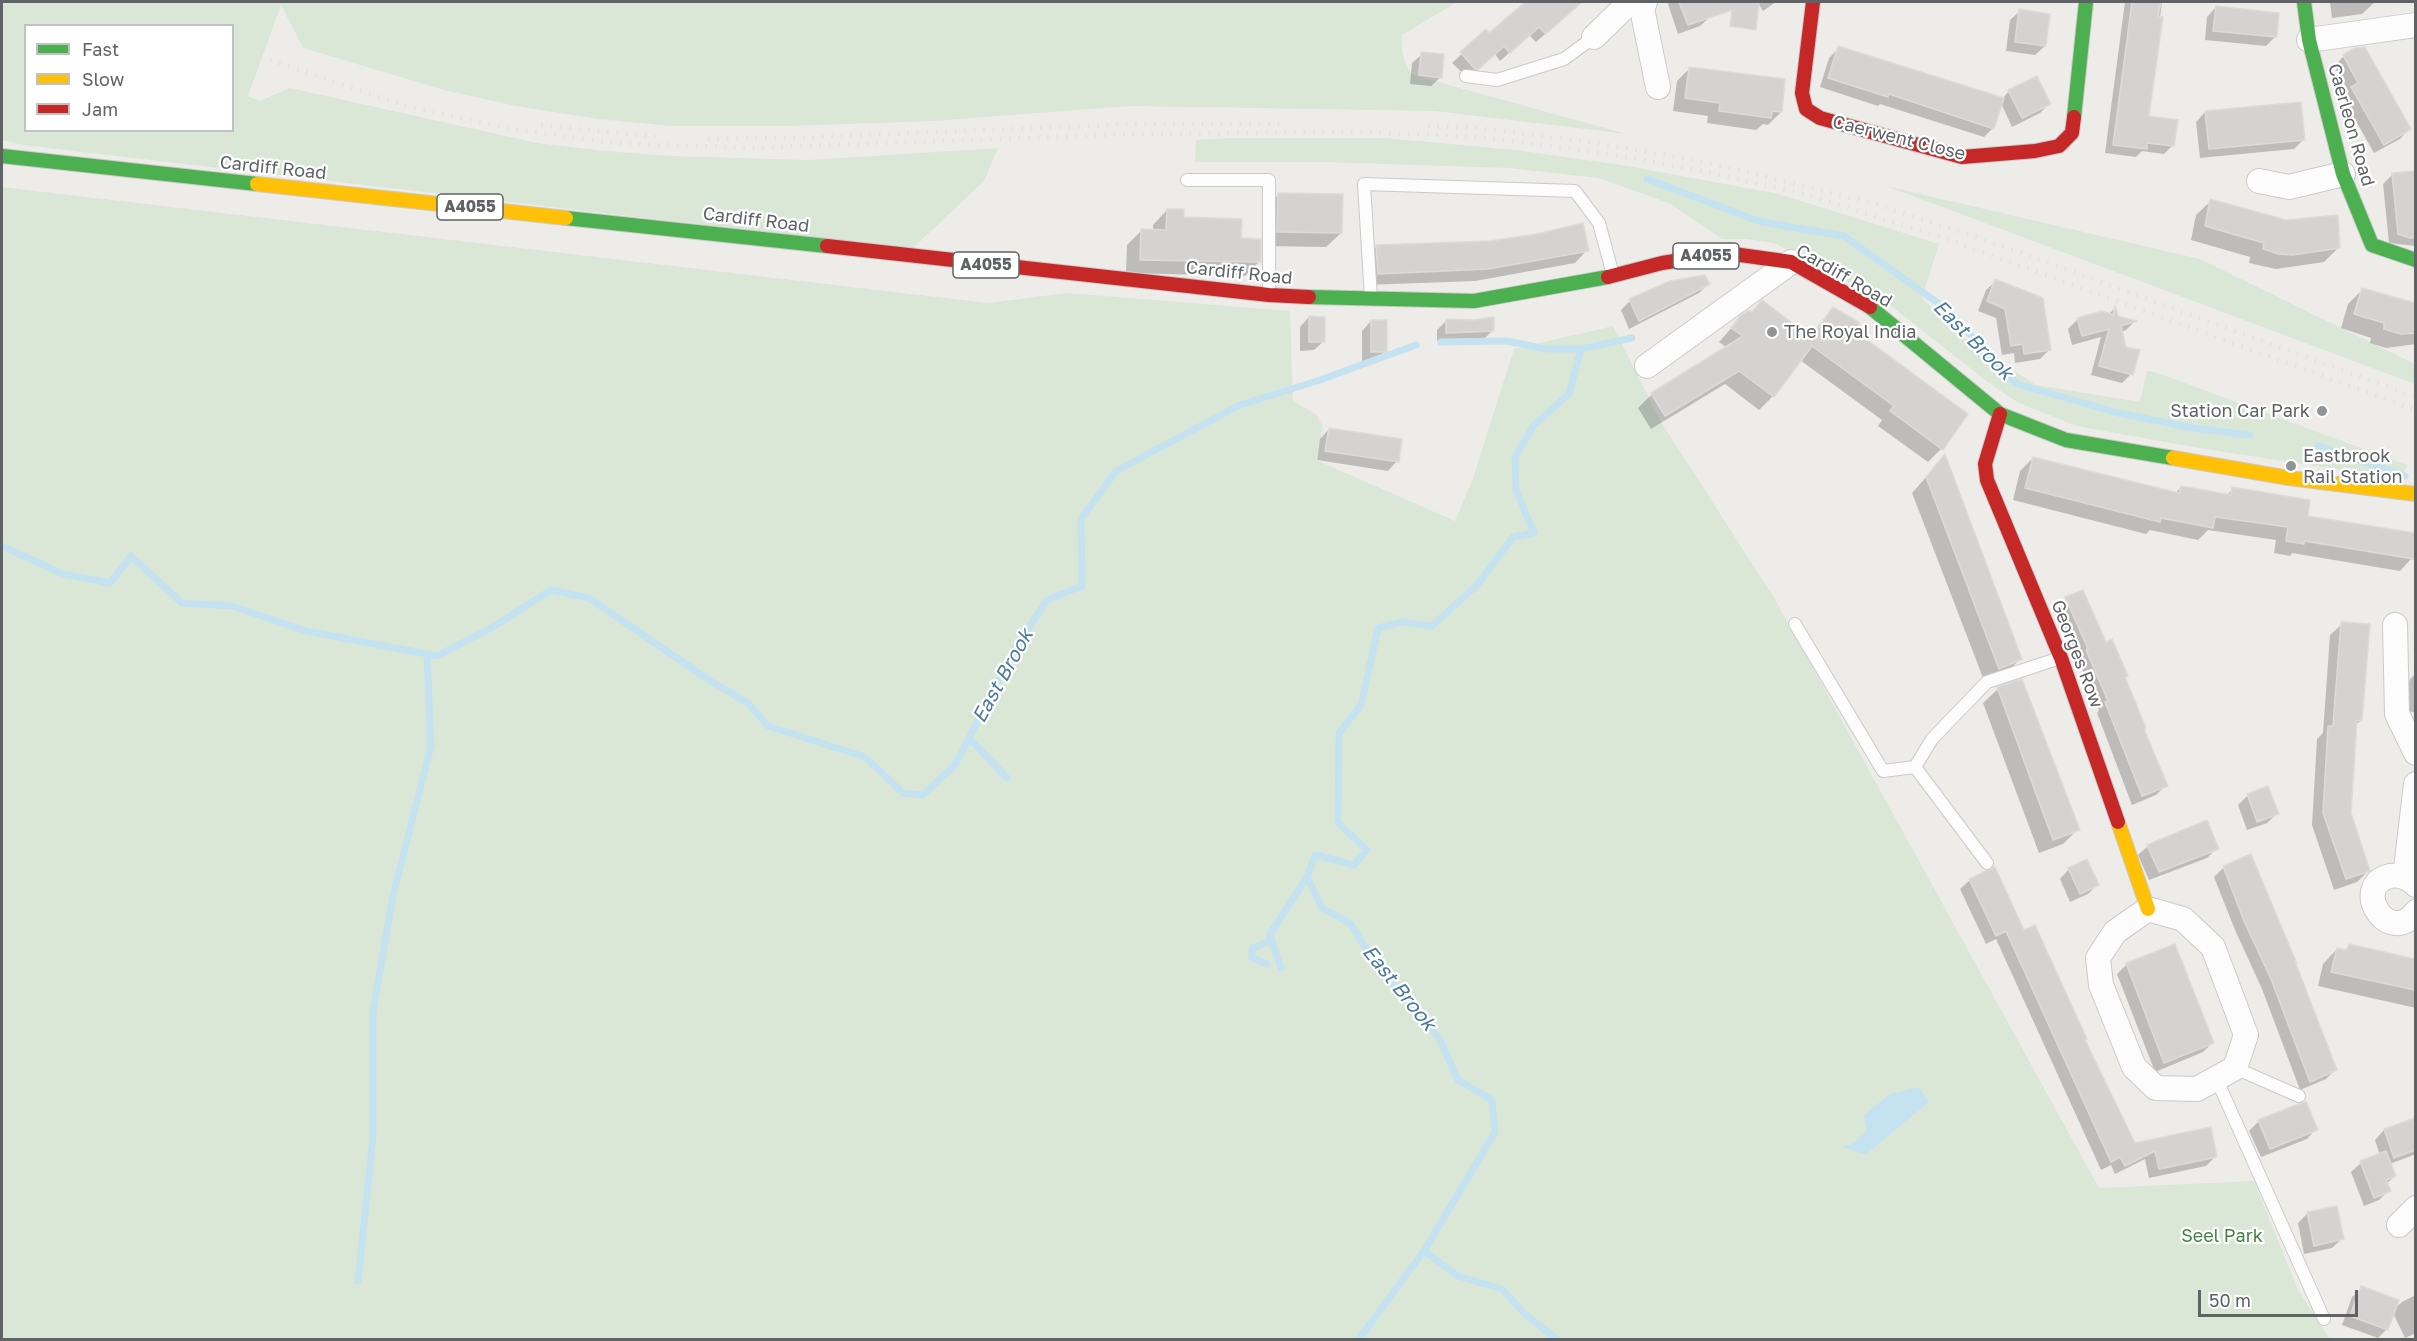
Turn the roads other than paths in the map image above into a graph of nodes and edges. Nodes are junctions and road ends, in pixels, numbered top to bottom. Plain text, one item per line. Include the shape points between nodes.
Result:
1 (1630, 2) edge
2 (1645, 2) edge
3 (1813, 2) edge
4 (2086, 2) edge
5 (2304, 2) edge
6 (2415, 25) edge
7 (1594, 37) joint
8 (2309, 40) junction
9 (1466, 76) dead end
10 (1658, 87) dead end
11 (2, 156) edge
12 (2343, 174) junction
13 (1187, 180) dead end
14 (2259, 181) dead end
15 (2415, 260) edge
16 (1791, 262) junction
17 (1613, 276) junction
18 (1269, 295) junction
19 (1371, 300) junction
20 (1647, 366) dead end
21 (2000, 414) junction
22 (2415, 494) edge
23 (1795, 624) dead end
24 (2395, 625) dead end
25 (2061, 658) junction
26 (2415, 753) edge
27 (1915, 766) junction
28 (2415, 784) edge
29 (1987, 863) dead end
30 (2410, 881) edge
31 (2148, 909) junction
32 (2415, 912) edge
33 (2226, 1073) junction
34 (2299, 1096) dead end
35 (2324, 1319) dead end

1 - 7 street
2 - 10 street via 1642,9
3 - 4 main road, Caerwent Close via 1802,93 1806,109 1820,118 1962,157 2059,146 2072,133
5 - 8 main road, Caerleon Road
6 - 8 street
7 - 9 lane via 1564,59 1497,80
8 - 12 main road, Caerleon Road
11 - 18 main road, Cardiff Road / A4055
12 - 14 street via 2289,187
12 - 15 main road, Caerleon Road via 2372,245
13 - 18 lane via 1269,180
16 - 17 main road, Cardiff Road / A4055 via 1726,253
16 - 20 street
16 - 21 main road, Cardiff Road / A4055 via 1870,307
17 - 19 main road, Cardiff Road / A4055 via 1474,301
17 - 19 lane via 1599,223 1575,191 1364,184
18 - 19 main road, Cardiff Road / A4055
21 - 22 main road, Cardiff Road / A4055 via 2066,440 2289,478
21 - 25 main road, Georges Row via 1985,465 1988,480
23 - 27 lane via 1883,771
24 - 26 street via 2397,714
25 - 27 lane via 1987,682 1932,739
25 - 31 main road, Georges Row
27 - 29 lane
28 - 30 street
30 - 32 street via 2392,875 2378,884 2373,905 2384,919 2396,923
31 - 33 street via 2183,919 2213,947 2246,1035
31 - 33 street via 2115,932 2098,958 2101,985 2134,1067 2156,1088 2197,1089
33 - 34 lane
33 - 35 lane

